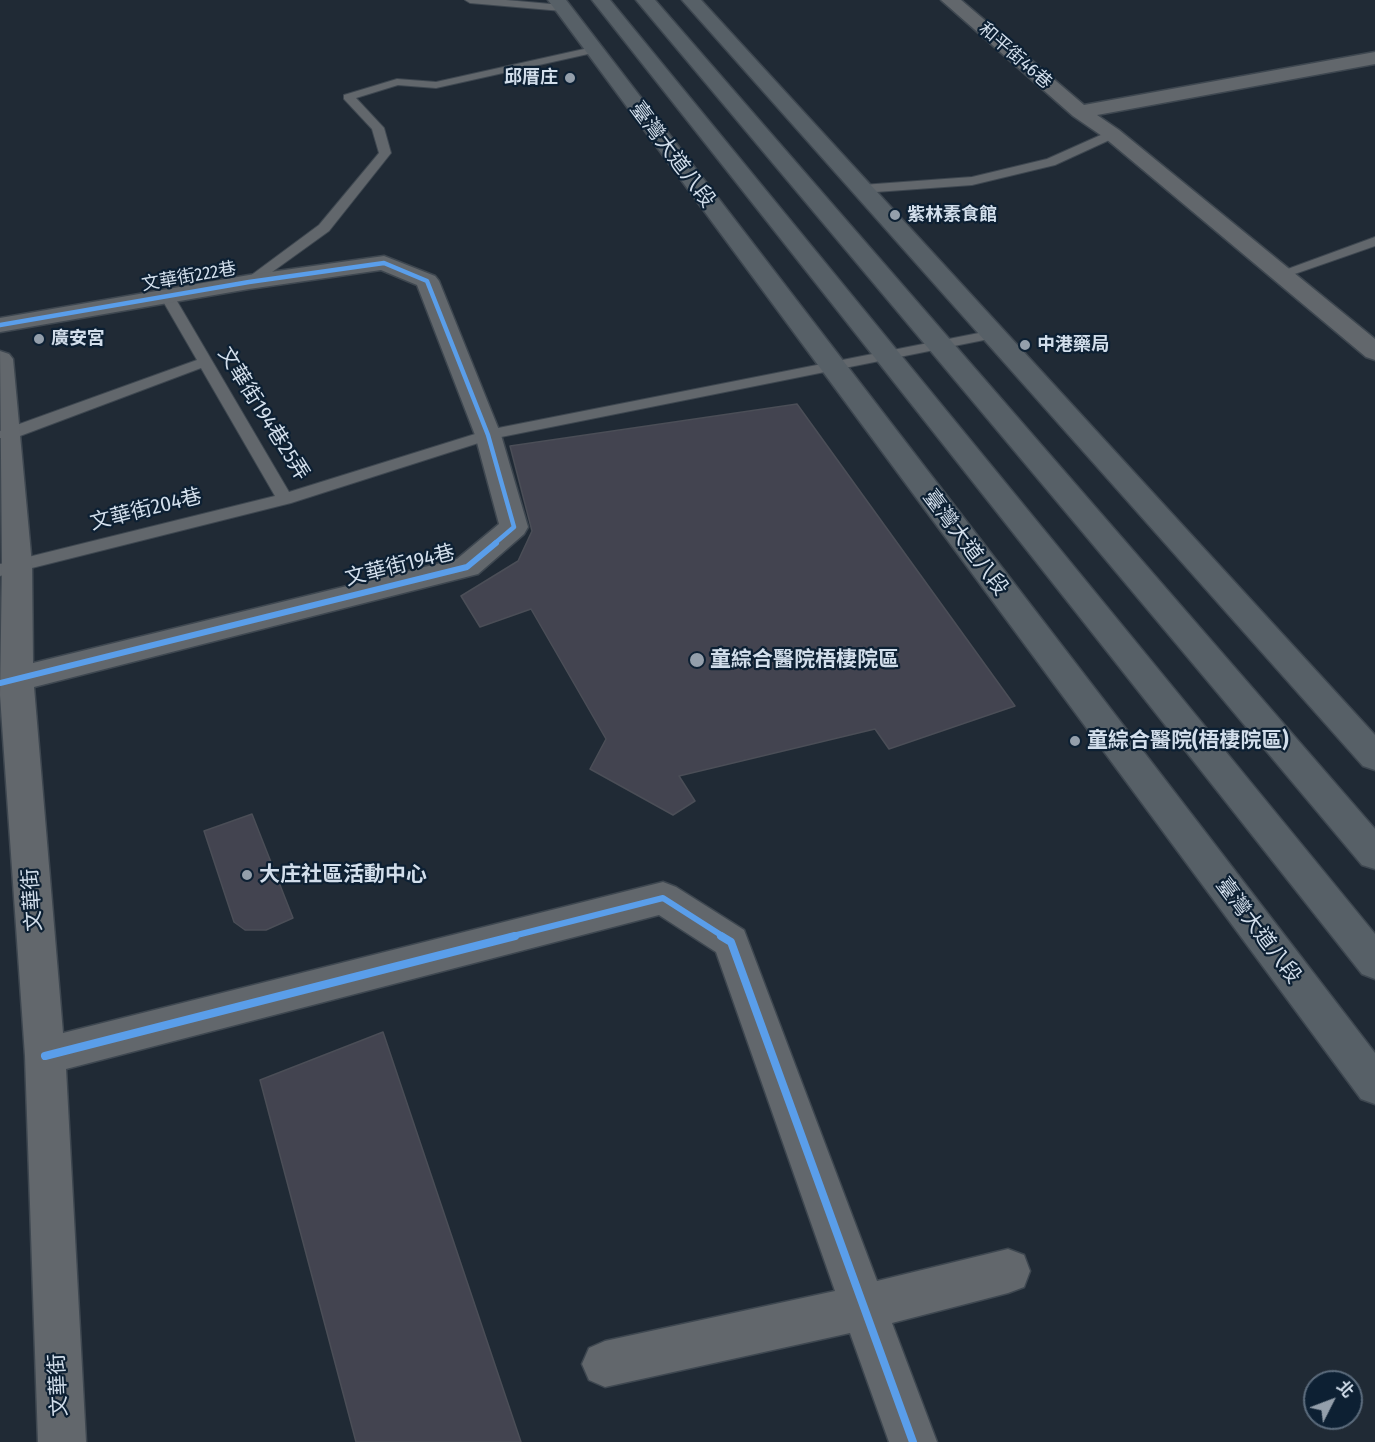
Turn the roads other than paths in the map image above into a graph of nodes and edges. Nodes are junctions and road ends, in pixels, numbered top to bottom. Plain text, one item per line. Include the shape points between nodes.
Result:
1 (470, 0) edge
2 (601, 0) edge
3 (645, 0) edge
4 (691, 0) edge
5 (950, 0) edge
6 (560, 4) edge
7 (593, 50) junction
8 (1375, 58) edge
9 (1080, 112) junction
10 (1112, 134) junction
11 (862, 189) junction
12 (1375, 241) edge
13 (384, 263) joint
14 (1281, 274) junction
15 (249, 282) junction
16 (167, 296) junction
17 (0, 325) edge
18 (994, 334) junction
19 (940, 344) junction
20 (1375, 352) edge
21 (886, 355) junction
22 (0, 359) edge
23 (204, 362) junction
24 (830, 365) junction
25 (6, 435) junction
26 (489, 435) junction
27 (285, 499) junction
28 (8, 568) edge
29 (9, 681) edge
30 (1375, 757) edge
31 (1375, 854) edge
32 (1375, 962) edge
33 (45, 1056) junction
34 (1375, 1085) edge
35 (1008, 1271) dead end
36 (864, 1307) junction
37 (605, 1364) dead end
38 (62, 1442) edge
39 (913, 1442) edge

1 - 6 lane
2 - 21 main road, 臺灣大道八段
3 - 19 main road
4 - 11 main road
5 - 9 street, 和平街46巷
6 - 7 main road, 臺灣大道八段
7 - 15 lane via 436,85 397,82 348,98 378,128 385,153 324,228
7 - 24 main road, 臺灣大道八段
8 - 9 street
9 - 10 street, 和平街46巷
10 - 11 lane via 1051,162 972,181
10 - 14 street, 和平街46巷
11 - 18 main road
12 - 14 lane
13 - 15 street, 文華街222巷
13 - 26 street, 文華街194巷 via 427,281
14 - 20 street, 和平街46巷
15 - 16 street, 文華街222巷
16 - 17 street, 文華街222巷
16 - 23 lane, 文華街194巷25弄
18 - 19 lane, 文華街194巷25弄
18 - 30 main road
19 - 21 lane, 文華街194巷25弄
19 - 31 main road
21 - 24 lane, 文華街194巷25弄
21 - 32 main road, 臺灣大道八段
22 - 25 street, 文華街
23 - 25 lane
23 - 27 lane, 文華街194巷25弄
24 - 26 lane, 文華街194巷25弄
24 - 34 main road, 臺灣大道八段
25 - 28 street, 文華街
26 - 27 lane, 文華街194巷25弄
26 - 29 street, 文華街194巷 via 514,527 467,567
27 - 28 lane, 文華街204巷
28 - 29 street, 文華街
29 - 33 street, 文華街
33 - 36 street via 663,898 731,942
33 - 38 street, 文華街
35 - 36 street
36 - 37 street
36 - 39 street

